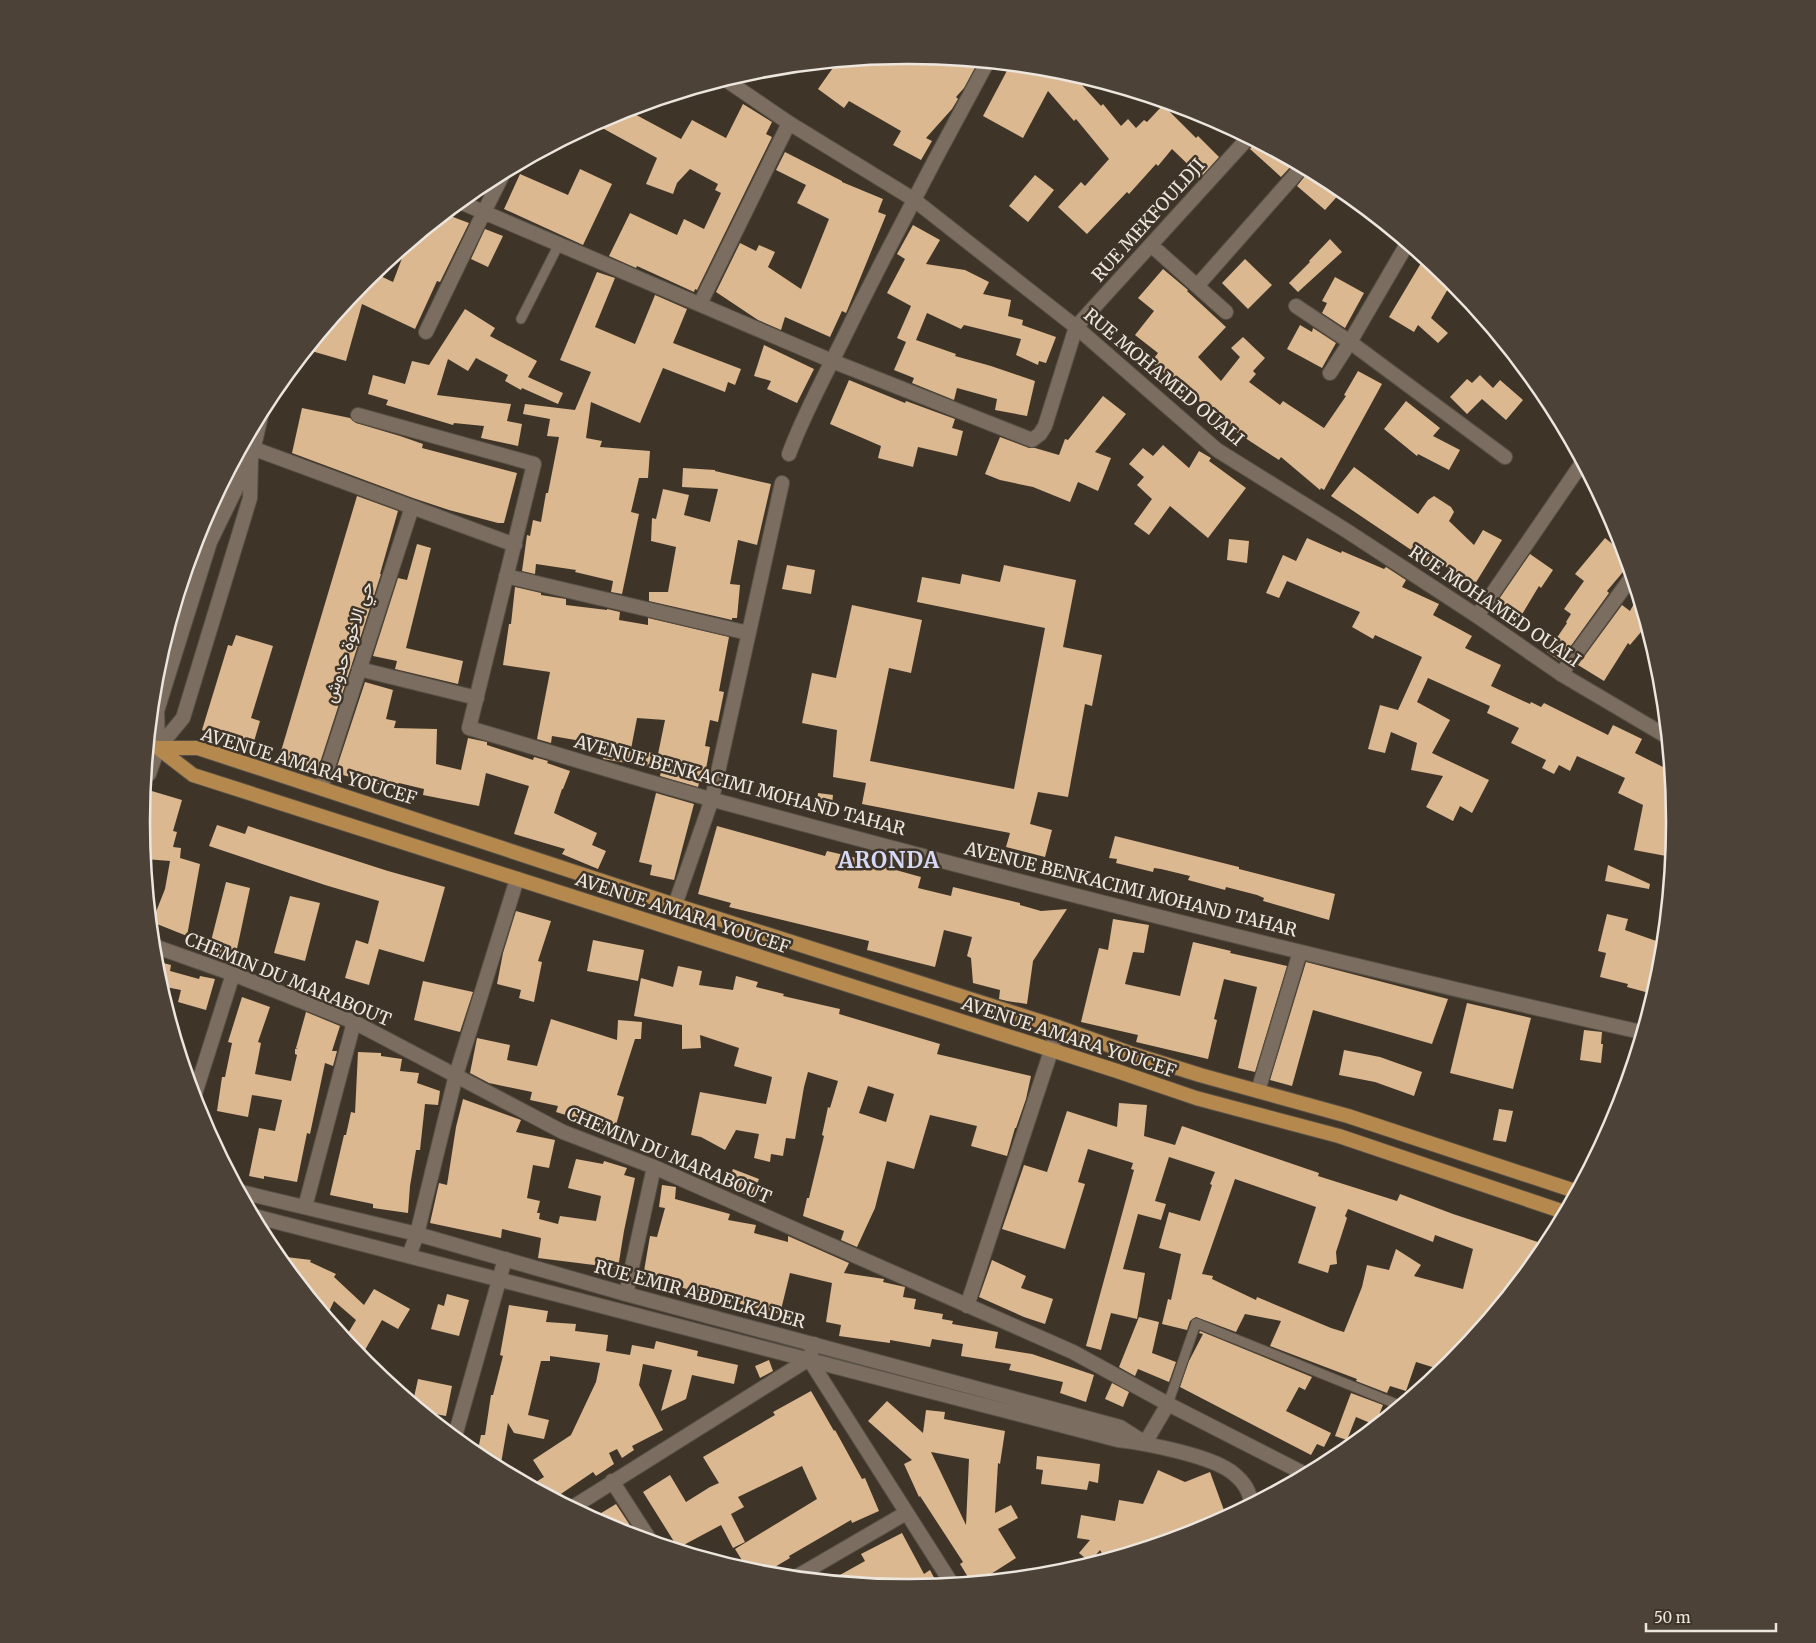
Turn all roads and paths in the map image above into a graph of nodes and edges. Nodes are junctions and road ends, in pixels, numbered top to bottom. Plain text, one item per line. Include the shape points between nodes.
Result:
1 (984, 68) edge
2 (733, 85) edge
3 (790, 123) junction
4 (1244, 142) edge
5 (1298, 172) edge
6 (498, 184) edge
7 (913, 199) junction
8 (468, 205) edge
9 (484, 212) junction
10 (559, 244) junction
11 (1151, 245) junction
12 (1404, 249) edge
13 (1196, 286) junction
14 (700, 304) junction
15 (1296, 306) dead end
16 (1226, 312) dead end
17 (521, 319) dead end
18 (1076, 327) junction
19 (426, 332) dead end
20 (1350, 342) junction
21 (832, 361) junction
22 (1330, 373) dead end
23 (358, 415) dead end
24 (249, 450) edge
25 (789, 454) dead end
26 (1505, 457) dead end
27 (1579, 469) edge
28 (782, 483) dead end
29 (412, 506) junction
30 (515, 545) junction
31 (506, 576) junction
32 (1627, 583) edge
33 (1477, 616) junction
34 (748, 633) junction
35 (360, 669) junction
36 (1561, 674) junction
37 (476, 698) junction
38 (161, 700) edge
39 (1660, 732) edge
40 (155, 742) edge
41 (155, 745) edge
42 (155, 747) edge
43 (321, 788) junction
44 (712, 799) junction
45 (517, 879) junction
46 (675, 905) junction
47 (668, 928) junction
48 (162, 949) edge
49 (1300, 952) junction
50 (233, 974) junction
51 (354, 1022) junction
52 (1058, 1027) junction
53 (1636, 1031) edge
54 (1051, 1051) junction
55 (456, 1075) junction
56 (198, 1085) edge
57 (1258, 1091) junction
58 (654, 1167) junction
59 (1570, 1189) edge
60 (249, 1194) edge
61 (305, 1207) junction
62 (1558, 1210) edge
63 (263, 1218) edge
64 (417, 1234) junction
65 (409, 1256) junction
66 (505, 1259) junction
67 (499, 1279) junction
68 (626, 1294) junction
69 (967, 1306) junction
70 (814, 1344) junction
71 (809, 1359) junction
72 (1394, 1403) edge
73 (1168, 1404) junction
74 (457, 1430) edge
75 (1145, 1443) junction
76 (1299, 1471) edge
77 (612, 1481) junction
78 (1250, 1497) edge
79 (578, 1503) edge
80 (906, 1514) junction
81 (645, 1532) edge
82 (804, 1572) edge
83 (948, 1578) edge

1 - 7 street
2 - 3 street, RUE MOHAMED OUALI
3 - 7 street, RUE MOHAMED OUALI
3 - 14 street
4 - 11 street, RUE MEKFOULDJI
5 - 13 street
6 - 9 street
7 - 18 street, RUE MOHAMED OUALI
7 - 21 street
8 - 9 street
9 - 10 street
9 - 19 street
10 - 14 street
10 - 17 lane
11 - 13 street
11 - 18 street, RUE MEKFOULDJI
12 - 20 street
13 - 16 street
14 - 21 street
15 - 20 street
18 - 21 street via 1045,426 1032,440
18 - 33 street, RUE MOHAMED OUALI via 1217,450 1347,530
20 - 22 street
20 - 26 street
21 - 25 street
23 - 30 street via 534,464
24 - 29 street
24 - 38 street via 210,542
24 - 40 street via 250,498 183,718
27 - 33 street
28 - 34 street
29 - 30 street
29 - 35 street, حي الاخوة حدوش
30 - 31 street
31 - 34 street
31 - 37 street
32 - 36 street
33 - 36 street, RUE MOHAMED OUALI
34 - 44 street
35 - 37 street
35 - 43 street, حي الاخوة حدوش
36 - 39 street, RUE MOHAMED OUALI
37 - 44 street, AVENUE BENKACIMI MOHAND TAHAR via 469,728
41 - 43 main road, AVENUE AMARA YOUCEF via 198,748
42 - 45 main road, AVENUE AMARA YOUCEF via 193,775
43 - 46 main road, AVENUE AMARA YOUCEF
44 - 46 street
44 - 49 street, AVENUE BENKACIMI MOHAND TAHAR
45 - 47 main road, AVENUE AMARA YOUCEF
45 - 55 street
46 - 47 main road
46 - 52 main road, AVENUE AMARA YOUCEF
47 - 54 main road, AVENUE AMARA YOUCEF
48 - 50 street, CHEMIN DU MARABOUT
49 - 53 street, AVENUE BENKACIMI MOHAND TAHAR
49 - 57 street
50 - 51 street, CHEMIN DU MARABOUT
50 - 56 street
51 - 55 street, CHEMIN DU MARABOUT
51 - 61 street
52 - 54 street
52 - 57 main road, AVENUE AMARA YOUCEF via 1133,1054
54 - 62 main road, AVENUE AMARA YOUCEF via 1196,1098 1339,1136
54 - 69 street
55 - 58 street, CHEMIN DU MARABOUT via 562,1132
55 - 64 street
57 - 59 main road, AVENUE AMARA YOUCEF via 1348,1116
58 - 68 street
58 - 69 street, CHEMIN DU MARABOUT
60 - 61 street, RUE EMIR ABDELKADER
61 - 64 street, RUE EMIR ABDELKADER
63 - 65 street, RUE EMIR ABDELKADER
64 - 65 street
64 - 66 street, RUE EMIR ABDELKADER
65 - 67 street, RUE EMIR ABDELKADER
66 - 67 street
66 - 68 street, RUE EMIR ABDELKADER
67 - 71 street, RUE EMIR ABDELKADER
67 - 74 street
68 - 70 street, RUE EMIR ABDELKADER
69 - 73 street, CHEMIN DU MARABOUT via 1072,1352
70 - 71 street
70 - 75 street, RUE EMIR ABDELKADER via 1120,1427
71 - 75 street, RUE EMIR ABDELKADER via 1118,1440
71 - 77 street
71 - 80 street
72 - 73 lane via 1196,1323
73 - 75 street
73 - 76 street
75 - 78 street via 1208,1461 1234,1473
77 - 79 street
77 - 81 street
80 - 82 street
80 - 83 street

